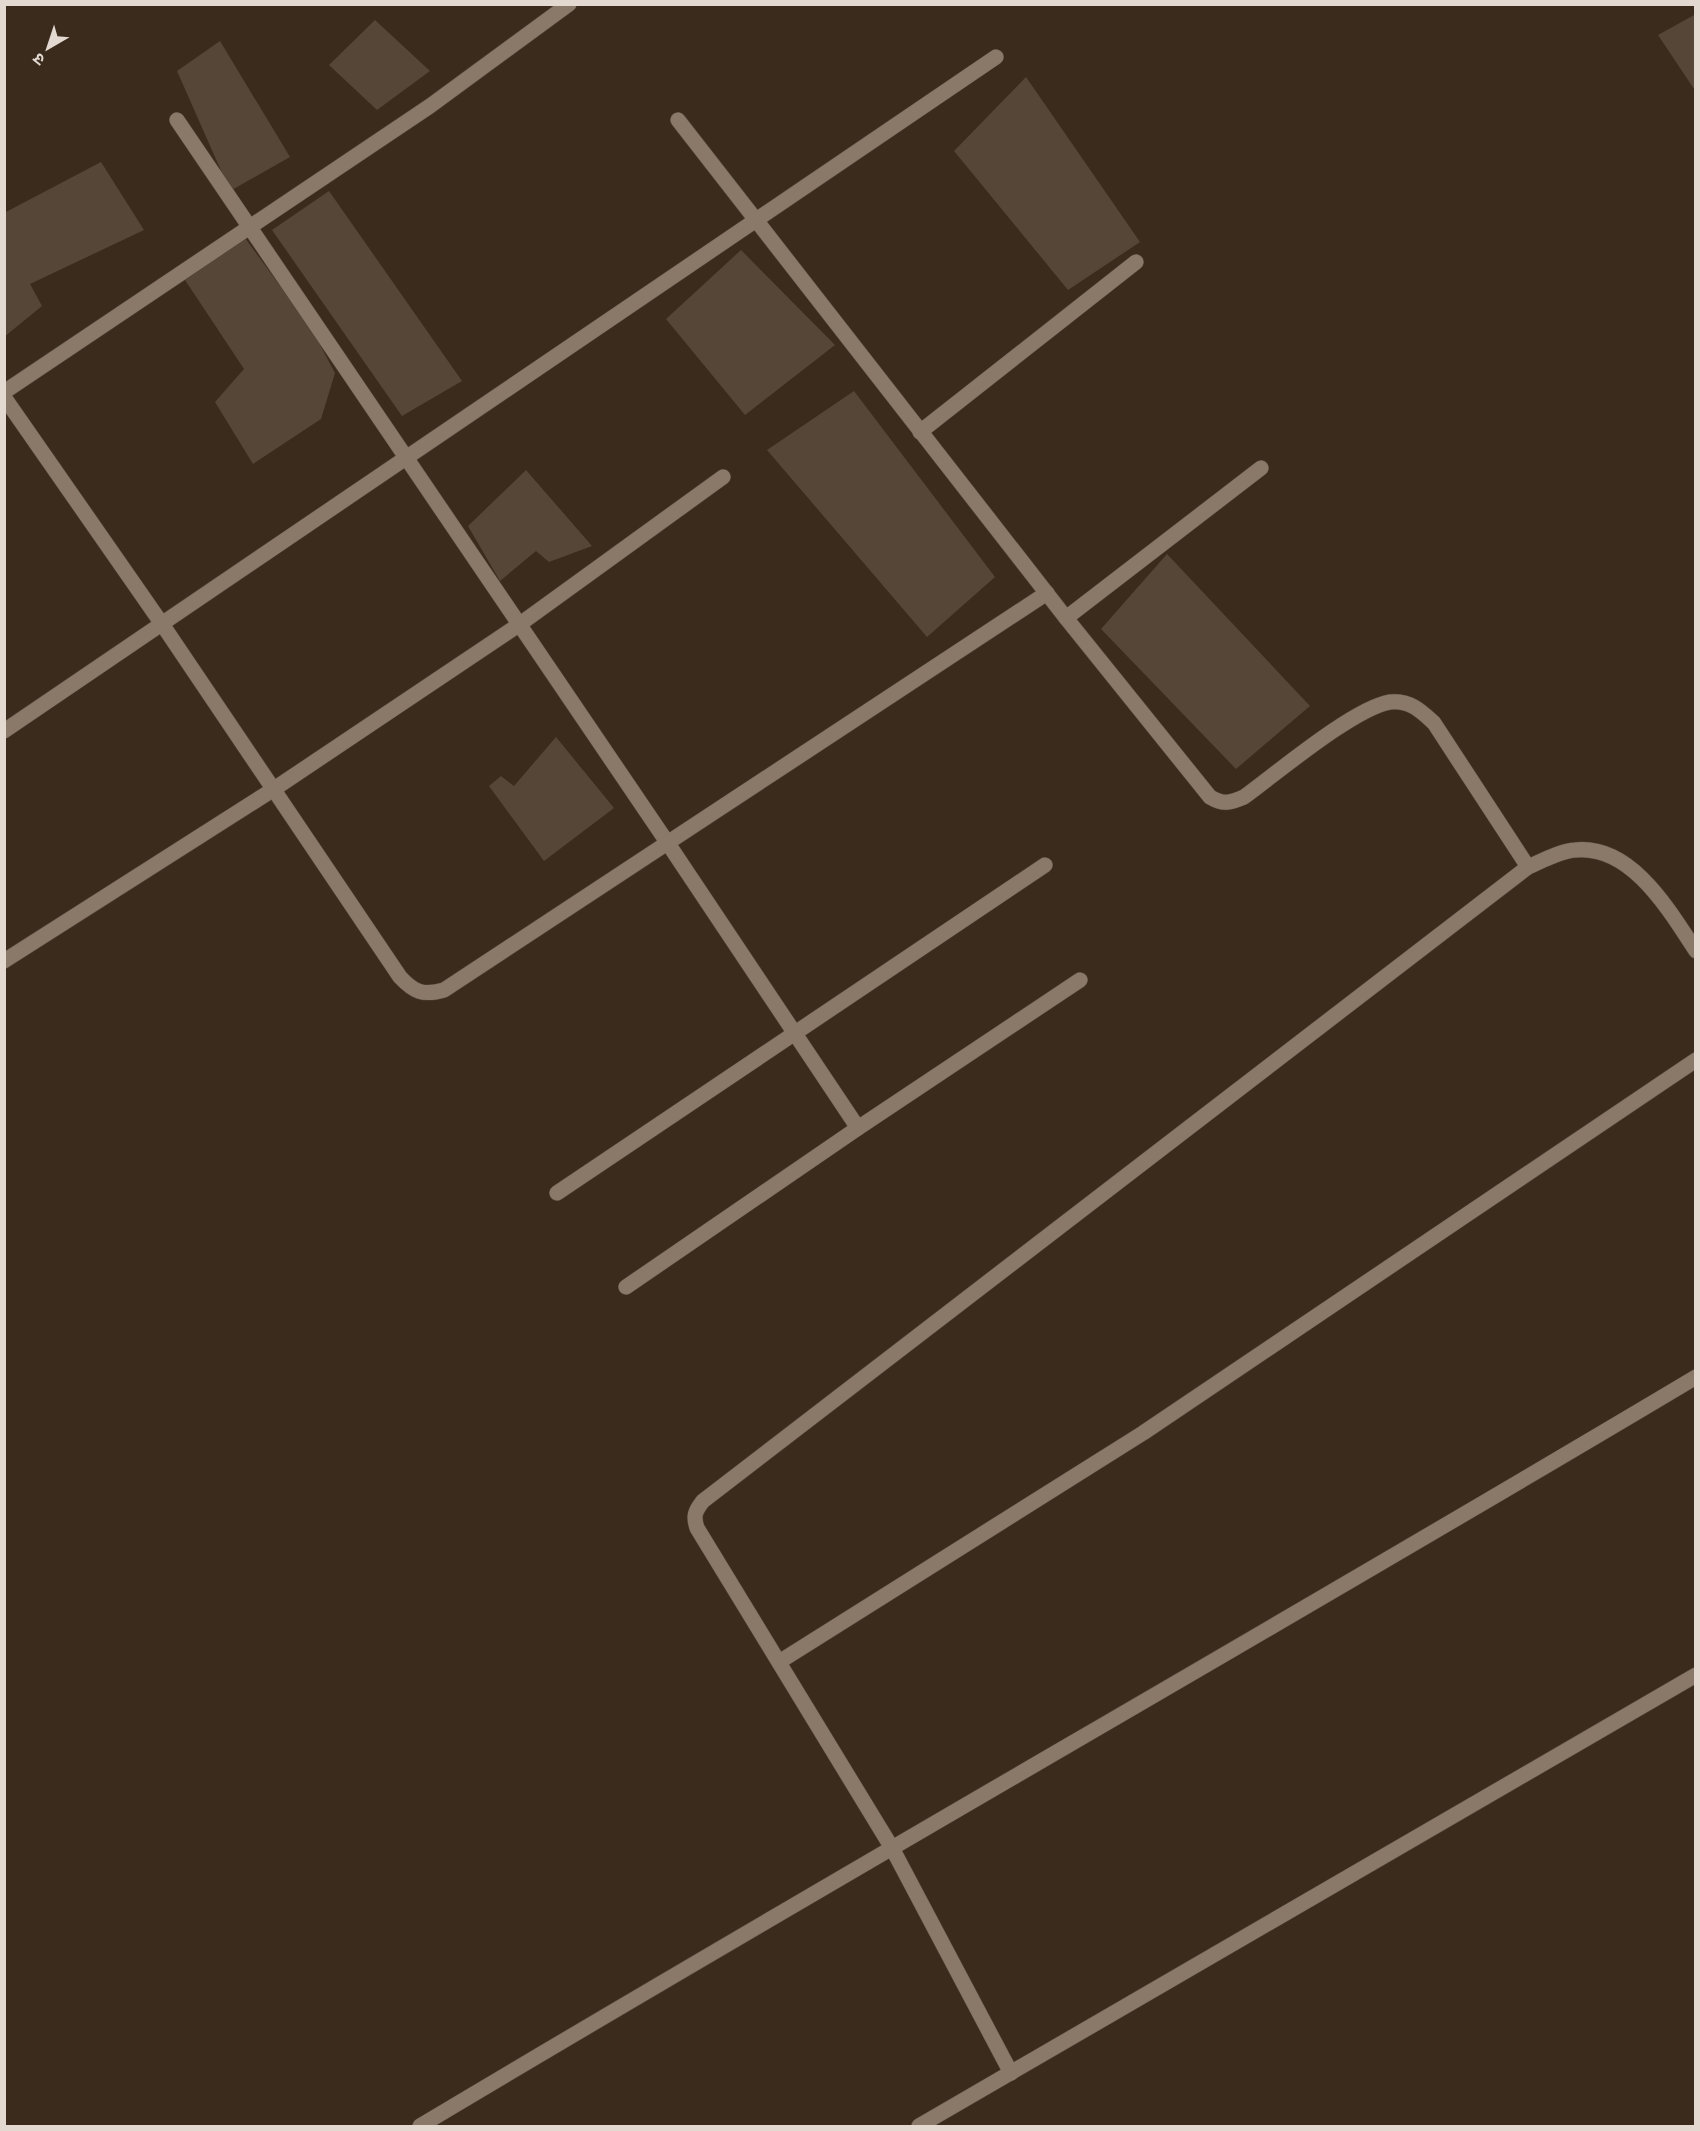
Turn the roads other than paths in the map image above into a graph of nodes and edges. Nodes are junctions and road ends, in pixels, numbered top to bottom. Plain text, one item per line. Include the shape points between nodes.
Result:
1 (569, 4) edge
2 (996, 57) dead end
3 (177, 120) dead end
4 (678, 120) dead end
5 (755, 221) junction
6 (250, 227) junction
7 (1136, 262) dead end
8 (4, 392) edge
9 (4, 397) edge
10 (920, 432) junction
11 (406, 457) junction
12 (1261, 468) dead end
13 (723, 477) dead end
14 (1047, 593) junction
15 (1066, 618) junction
16 (162, 624) junction
17 (520, 624) junction
18 (4, 731) edge
19 (274, 789) junction
20 (668, 842) junction
21 (1045, 865) dead end
22 (1528, 867) junction
23 (1695, 951) edge
24 (4, 961) edge
25 (1080, 980) dead end
26 (794, 1032) junction
27 (1695, 1060) edge
28 (858, 1128) junction
29 (557, 1193) dead end
30 (626, 1287) dead end
31 (1695, 1377) edge
32 (779, 1662) junction
33 (1695, 1675) edge
34 (892, 1848) junction
35 (1011, 2073) junction
36 (420, 2127) edge
37 (919, 2127) edge

1 - 6 street via 430,106
2 - 5 street
3 - 6 street
4 - 5 street
5 - 10 street
5 - 11 street
6 - 8 street
6 - 11 street
7 - 10 street
9 - 16 street
10 - 14 street
11 - 16 street
11 - 17 street
12 - 15 street
13 - 17 street
14 - 15 street
14 - 20 street
15 - 22 street via 1200,787 1220,803 1244,797 1364,710 1392,702 1416,706 1434,723
16 - 18 street
16 - 19 street
17 - 19 street
17 - 20 street
19 - 20 street via 400,977 410,988 426,995 444,990
19 - 24 street
20 - 26 street
21 - 26 street
22 - 23 street via 1574,850 1600,850 1642,877
22 - 32 street via 703,1501 694,1519 697,1528
25 - 28 street
26 - 28 street
26 - 29 street
27 - 32 street via 1143,1433
28 - 30 street
31 - 34 street via 1372,1570
32 - 34 street
33 - 35 street
34 - 35 street
34 - 36 street
35 - 37 street

